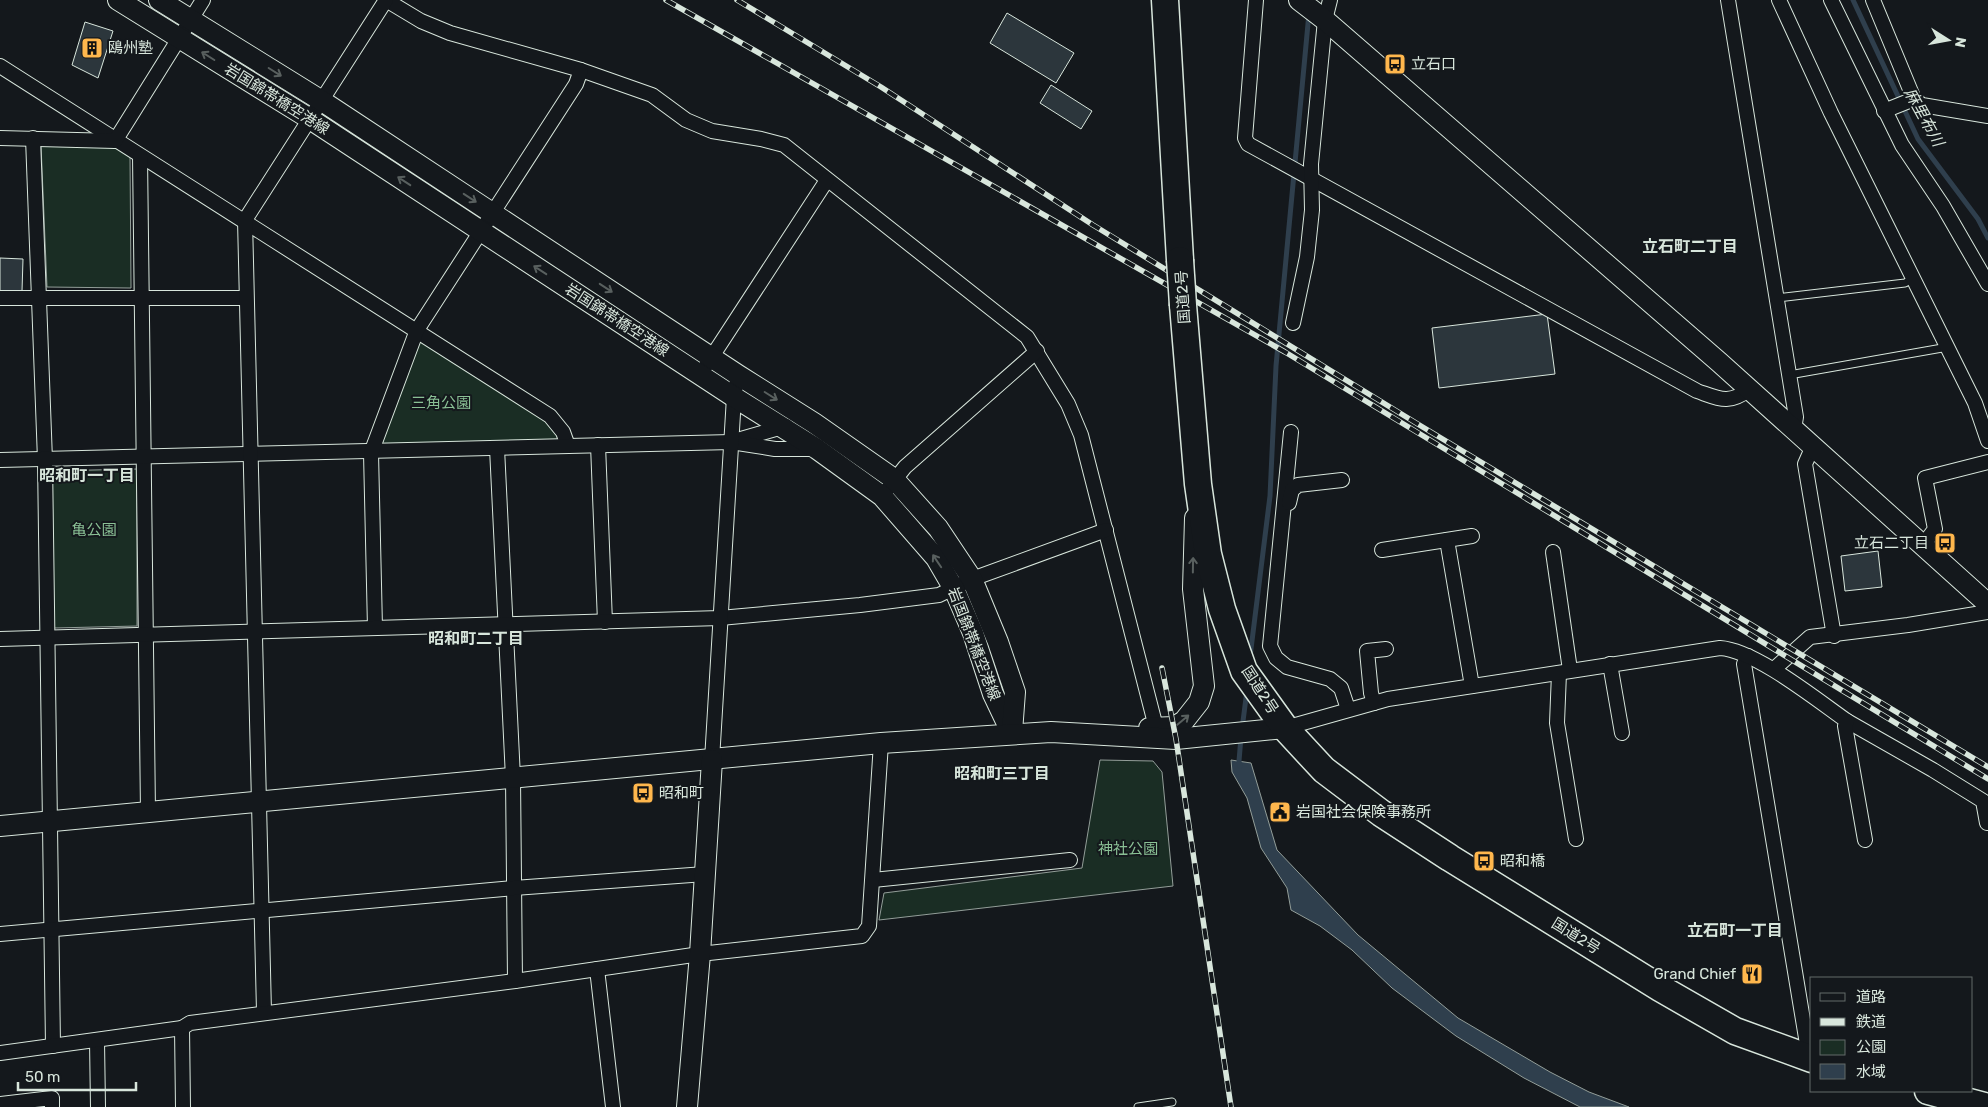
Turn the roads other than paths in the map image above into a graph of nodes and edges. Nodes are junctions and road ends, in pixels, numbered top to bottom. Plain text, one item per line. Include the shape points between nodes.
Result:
1 (118, 0) edge
2 (159, 0) edge
3 (203, 0) edge
4 (386, 0) edge
5 (1165, 0) edge
6 (1256, 0) edge
7 (1299, 0) edge
8 (1728, 0) edge
9 (1779, 0) edge
10 (1831, 0) edge
11 (1873, 0) edge
12 (1324, 11) edge
13 (191, 20) junction
14 (180, 38) junction
15 (0, 66) edge
16 (581, 70) junction
17 (1912, 100) junction
18 (322, 101) junction
19 (1888, 110) junction
20 (1988, 116) edge
21 (310, 119) junction
22 (0, 138) edge
23 (33, 138) junction
24 (116, 141) junction
25 (140, 156) junction
26 (1305, 175) junction
27 (828, 180) junction
28 (493, 213) junction
29 (245, 220) junction
30 (480, 231) junction
31 (1914, 278) junction
32 (1988, 284) edge
33 (141, 297) junction
34 (0, 298) edge
35 (40, 298) junction
36 (246, 298) junction
37 (1777, 298) junction
38 (1293, 323) dead end
39 (418, 330) junction
40 (1948, 348) junction
41 (1037, 351) junction
42 (711, 357) junction
43 (700, 375) junction
44 (738, 375) junction
45 (1789, 375) junction
46 (1750, 389) junction
47 (734, 397) junction
48 (814, 423) junction
49 (781, 427) junction
50 (1794, 429) junction
51 (1291, 432) dead end
52 (1988, 441) edge
53 (731, 442) junction
54 (598, 445) junction
55 (568, 446) junction
56 (1813, 446) junction
57 (497, 448) junction
58 (817, 449) junction
59 (371, 452) junction
60 (251, 455) junction
61 (143, 458) junction
62 (0, 460) edge
63 (45, 460) junction
64 (1988, 462) edge
65 (894, 479) junction
66 (1342, 480) dead end
67 (1198, 484) junction
68 (882, 496) junction
69 (1282, 524) junction
70 (1106, 530) junction
71 (1472, 536) dead end
72 (1447, 540) junction
73 (1923, 545) junction
74 (1382, 550) dead end
75 (1553, 552) dead end
76 (972, 579) junction
77 (954, 589) junction
78 (1988, 604) edge
79 (1988, 612) edge
80 (720, 618) junction
81 (605, 622) junction
82 (505, 625) junction
83 (375, 628) junction
84 (256, 630) junction
85 (146, 635) junction
86 (1834, 636) junction
87 (0, 639) edge
88 (48, 639) junction
89 (1386, 648) dead end
90 (1748, 656) junction
91 (1610, 664) junction
92 (1774, 670) junction
93 (1565, 672) junction
94 (1472, 686) junction
95 (1374, 702) junction
96 (1348, 709) junction
97 (1847, 721) junction
98 (1285, 728) junction
99 (1622, 732) dead end
100 (1158, 733) junction
101 (1012, 734) junction
102 (882, 743) junction
103 (712, 760) junction
104 (513, 778) junction
105 (257, 801) junction
106 (148, 812) junction
107 (50, 821) junction
108 (1987, 823) dead end
109 (0, 826) edge
110 (1576, 839) dead end
111 (1865, 840) dead end
112 (1070, 860) dead end
113 (705, 874) junction
114 (873, 880) junction
115 (514, 888) junction
116 (260, 910) junction
117 (50, 929) junction
118 (0, 934) edge
119 (700, 954) junction
120 (597, 969) junction
121 (514, 981) junction
122 (264, 1012) junction
123 (182, 1028) junction
124 (97, 1041) junction
125 (53, 1046) junction
126 (0, 1053) edge
127 (1809, 1058) edge
128 (1932, 1092) edge
129 (1172, 1102) dead end
130 (0, 1104) edge
131 (52, 1107) edge
132 (98, 1107) edge
133 (183, 1107) edge
134 (613, 1107) edge
135 (687, 1107) edge
136 (1138, 1107) edge
137 (1988, 1107) edge

1 - 14 main road, 岩国錦帯橋空港線
2 - 13 main road, 岩国錦帯橋空港線
3 - 13 street
4 - 16 street via 421,21 450,33
4 - 18 street
5 - 67 highway, 国道2号, bridge via 1183,305
6 - 26 street via 1245,138 1248,144
7 - 12 main road
8 - 37 street
9 - 31 street
10 - 19 street
11 - 17 street
12 - 26 street
12 - 46 main road
13 - 14 street
13 -> 18 main road, 岩国錦帯橋空港線
21 -> 14 main road, 岩国錦帯橋空港線
14 - 24 street
15 - 24 street
16 - 27 street via 652,95 686,120 712,131 784,145
16 - 28 street via 576,84
17 - 19 street
17 - 20 street via 1922,105
18 - 21 street
18 -> 28 main road, 岩国錦帯橋空港線
19 - 32 street via 1902,145 1943,206
21 - 29 street
30 -> 21 main road, 岩国錦帯橋空港線
22 - 23 street
23 - 24 street
23 - 35 street
24 - 25 street
25 - 29 street
25 - 33 street
26 - 38 street via 1313,192 1307,257
26 - 46 street via 1697,391 1725,400 1738,398
27 - 41 street via 1003,316 1027,337
27 - 42 street
28 - 30 street
28 -> 42 main road, 岩国錦帯橋空港線
29 - 36 street
29 - 39 street
30 - 39 street
43 -> 30 main road, 岩国錦帯橋空港線
31 - 37 lane via 1905,283
31 - 40 street
33 - 35 street
33 - 36 street
33 - 61 street
34 - 35 street
35 - 63 street
36 - 60 street
37 - 45 street
39 - 55 street via 550,416 563,432
39 - 59 street
40 - 45 lane
40 - 52 street via 1975,403
41 - 65 street
41 - 70 street via 1068,404 1081,435
42 - 43 street
42 - 44 main road, 岩国錦帯橋空港線
43 - 47 main road, 岩国錦帯橋空港線
44 - 47 street
44 -> 48 main road, 岩国錦帯橋空港線
45 - 50 street via 1796,417
46 - 50 main road
47 - 49 main road, 岩国錦帯橋空港線
47 - 53 street
48 - 49 street
48 - 65 main road, 岩国錦帯橋空港線
49 - 53 street
49 - 58 main road, 岩国錦帯橋空港線
50 - 56 main road
51 - 69 street
53 - 54 street
53 - 58 street via 775,449
53 - 80 street
54 - 55 street
54 - 81 street
55 - 57 street
56 - 73 main road
56 - 86 street via 1805,464
57 - 59 street
57 - 82 street
58 - 68 main road, 岩国錦帯橋空港線
59 - 60 street
59 - 83 street
60 - 61 street
60 - 84 street
61 - 63 street
61 - 85 street
62 - 63 street
63 - 88 street
64 - 73 street via 1925,478 1935,529
65 - 68 street
65 - 76 main road, 岩国錦帯橋空港線 via 938,528
66 - 69 street via 1298,485 1292,490
67 - 98 highway, 国道2号 via 1208,554 1222,609 1244,671
100 -> 67 main road via 1184,721 1199,702 1204,686 1193,590
77 -> 68 main road, 岩国錦帯橋空港線 via 936,558
69 - 96 street via 1270,646 1276,658 1287,667 1330,679 1341,688
70 - 76 street
70 - 100 street
71 - 72 street
72 - 74 street
72 - 94 street
73 - 78 main road
75 - 93 street
76 - 77 street
76 - 101 main road, 岩国錦帯橋空港線 via 1015,692
77 - 80 street via 939,595 860,605
77 - 101 main road, 岩国錦帯橋空港線 via 974,634 993,694
79 - 86 street
80 - 81 street
80 - 103 street
81 - 82 street
82 - 83 street
82 - 104 street
83 - 84 street
84 - 85 street
84 - 105 street
85 - 88 street
85 - 106 street
86 - 92 street via 1810,637
87 - 88 street
88 - 107 street
89 - 95 street via 1368,651
90 - 91 street via 1732,648 1720,648
90 - 92 street
90 - 127 street via 1744,664
91 - 93 street
91 - 99 street
92 - 97 street
93 - 94 street
93 - 110 street via 1557,723
94 - 95 street
95 - 96 street
96 - 98 street
97 - 108 street via 1983,801
97 - 111 street via 1845,726
98 - 100 main road via 1176,739
98 - 127 highway, 国道2号 via 1324,770 1381,813 1450,858 1735,1031
100 - 101 main road
101 - 102 main road
102 - 103 main road
102 - 114 street
103 - 104 main road
103 - 113 main road
104 - 105 main road
104 - 115 street
105 - 106 main road
105 - 116 street
106 - 107 main road
107 - 109 main road
107 - 117 street
112 - 114 street
113 - 115 street
113 - 119 main road
114 - 119 street via 869,926 862,936
115 - 116 street
115 - 121 street
116 - 117 street
116 - 122 street
117 - 118 street
117 - 125 street
119 - 120 street
119 - 135 main road
120 - 121 street
120 - 134 street
121 - 122 street
122 - 123 street via 190,1023
123 - 124 street
123 - 133 street
124 - 125 street
124 - 132 street
125 - 126 street
128 - 137 highway
129 - 136 lane
130 - 131 street via 52,1098

